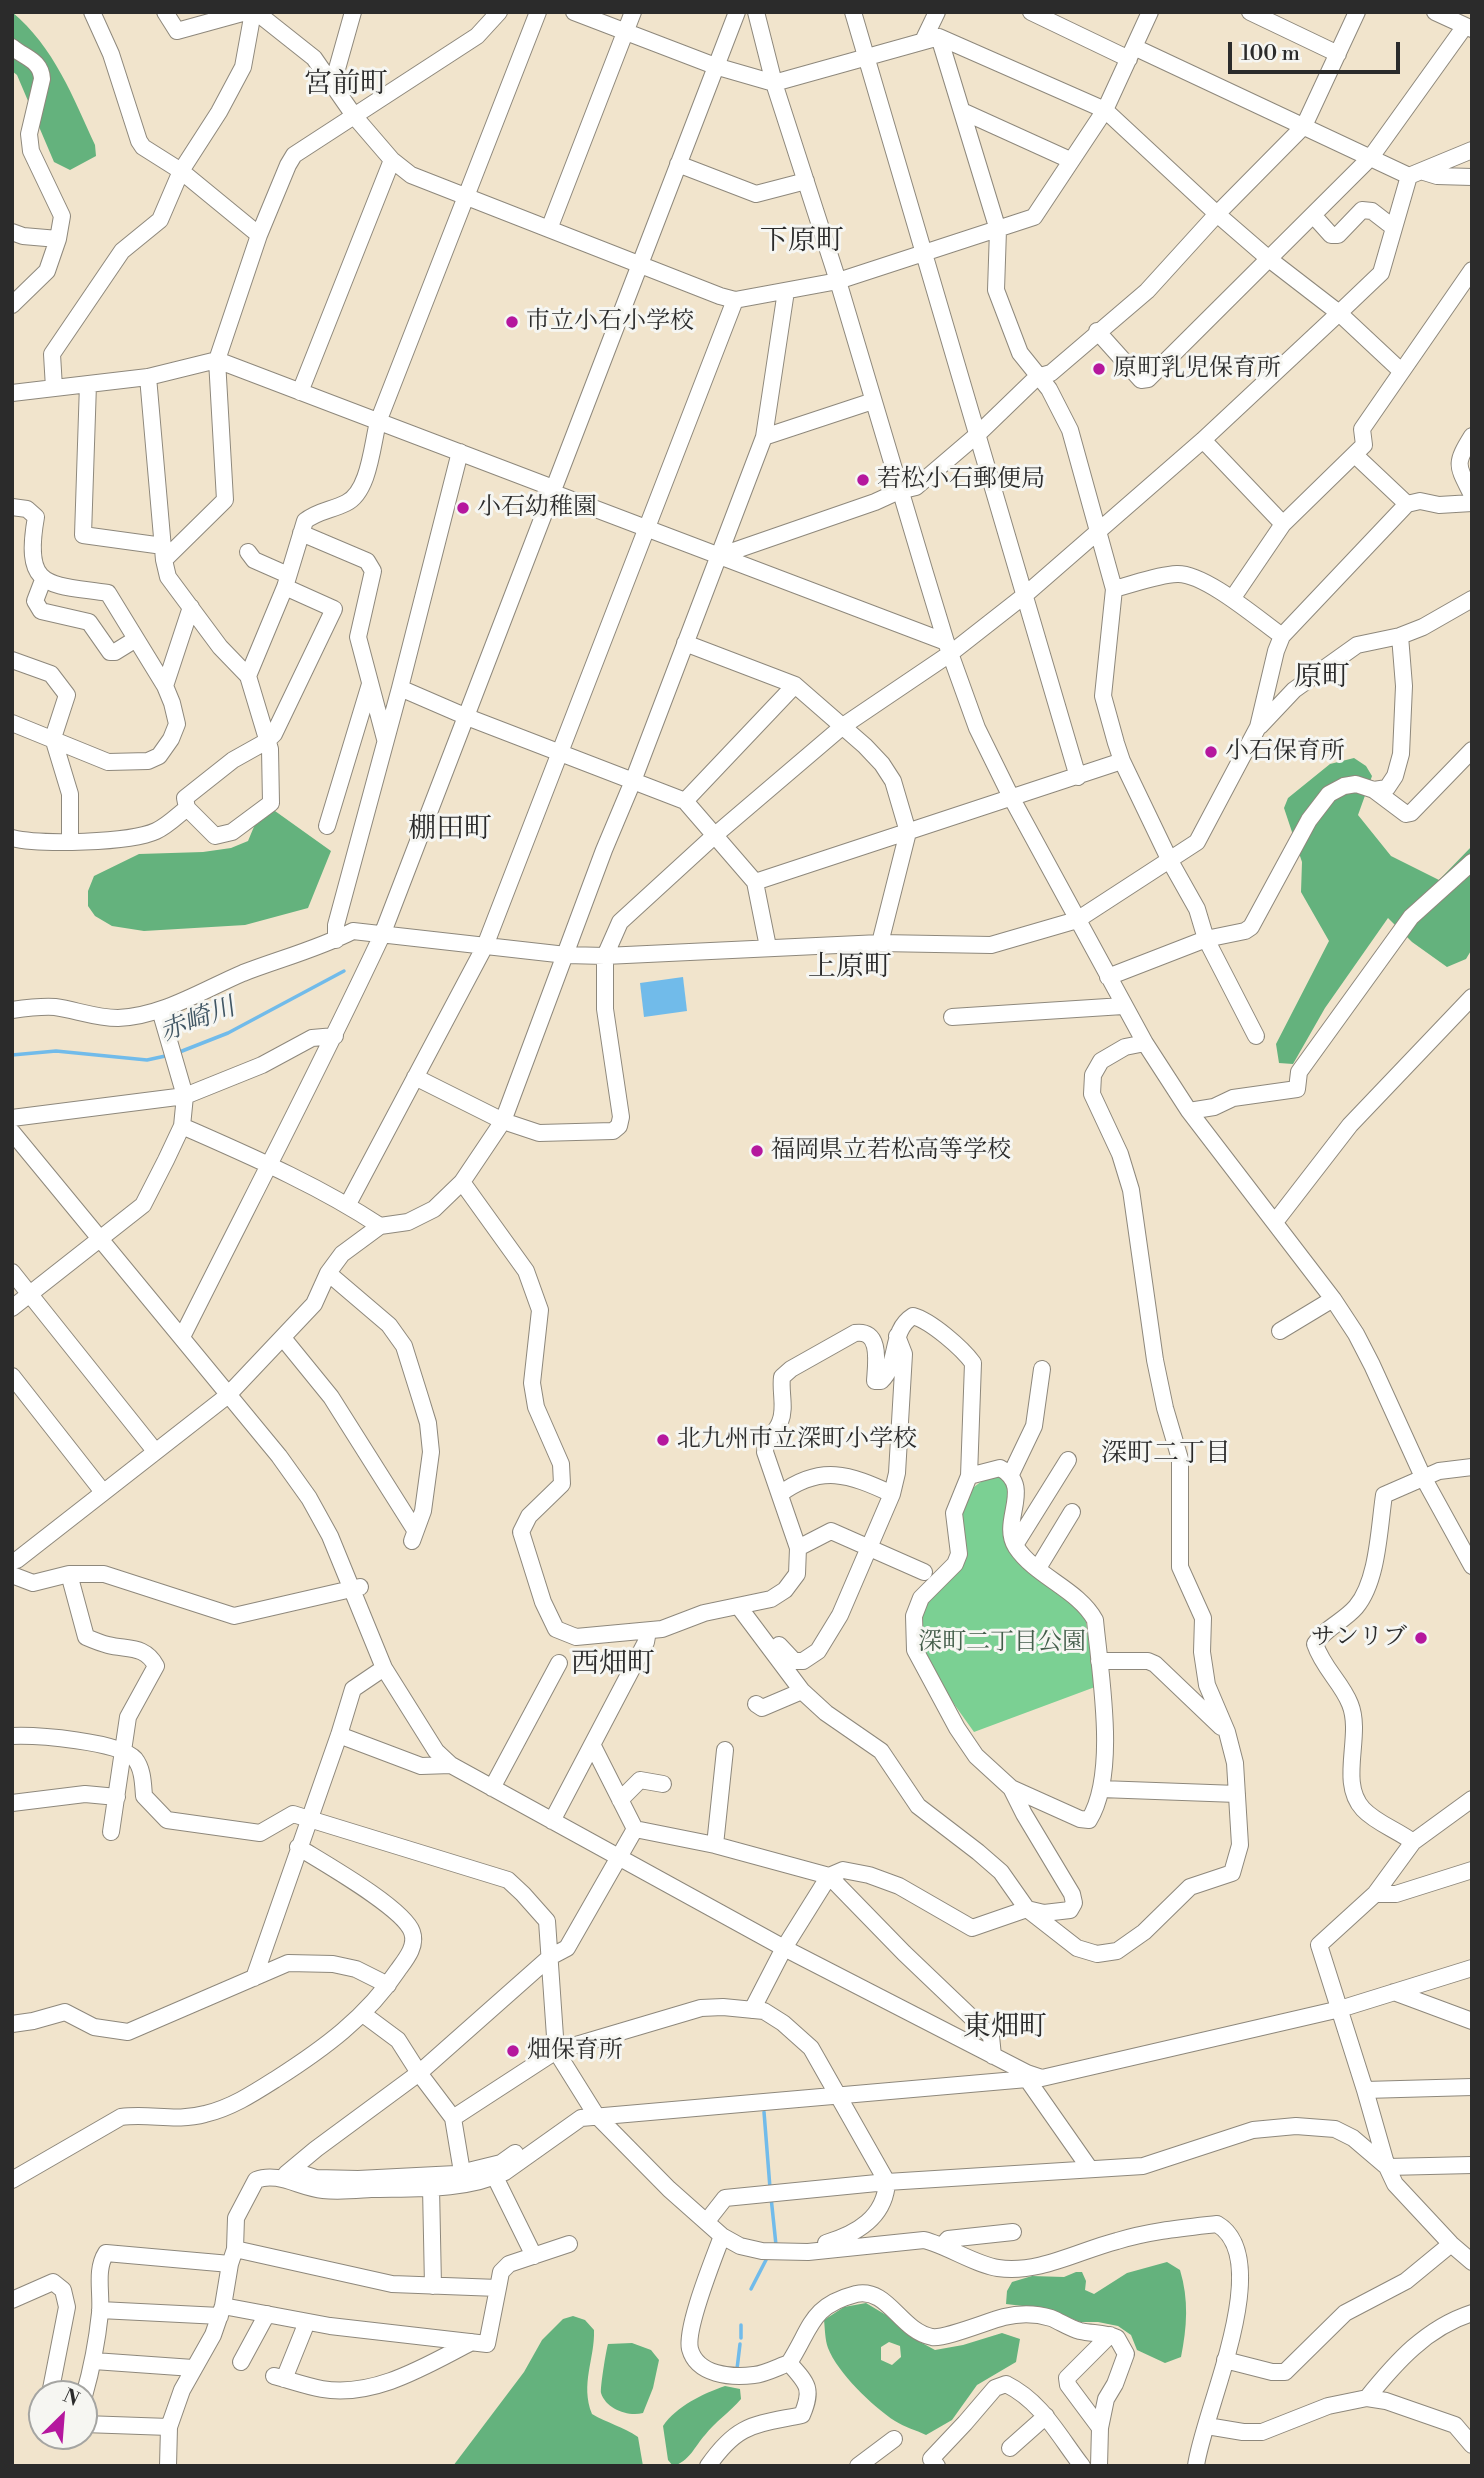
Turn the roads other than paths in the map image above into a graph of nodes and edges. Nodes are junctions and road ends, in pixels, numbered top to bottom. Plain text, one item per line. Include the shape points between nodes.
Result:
1 (92, 12) edge
2 (165, 12) edge
3 (246, 12) edge
4 (255, 12) edge
5 (353, 12) edge
6 (499, 12) edge
7 (538, 12) edge
8 (574, 12) edge
9 (633, 12) edge
10 (737, 12) edge
11 (756, 12) edge
12 (853, 12) edge
13 (937, 12) edge
14 (1031, 12) edge
15 (1150, 12) edge
16 (1250, 12) edge
17 (1357, 12) edge
18 (1435, 12) edge
19 (1469, 28) edge
20 (625, 33) junction
21 (931, 39) junction
22 (12, 47) edge
23 (1132, 53) junction
24 (1338, 54) junction
25 (865, 59) junction
26 (715, 66) junction
27 (333, 83) junction
28 (774, 83) junction
29 (1105, 110) junction
30 (962, 111) junction
31 (355, 117) junction
32 (1304, 126) junction
33 (1472, 150) edge
34 (1371, 157) junction
35 (392, 160) junction
36 (1070, 160) junction
37 (678, 164) junction
38 (181, 171) junction
39 (1417, 174) junction
40 (1472, 177) edge
41 (806, 181) junction
42 (464, 196) junction
43 (1217, 214) junction
44 (1313, 215) junction
45 (1394, 228) junction
46 (548, 229) junction
47 (998, 230) junction
48 (12, 232) edge
49 (259, 235) junction
50 (58, 239) junction
51 (923, 254) junction
52 (1269, 259) junction
53 (640, 264) junction
54 (1472, 270) edge
55 (838, 281) junction
56 (786, 291) junction
57 (735, 300) junction
58 (12, 305) edge
59 (1339, 313) junction
60 (1097, 331) junction
61 (217, 360) junction
62 (1401, 371) junction
63 (148, 377) junction
64 (1037, 377) junction
65 (88, 384) junction
66 (54, 388) junction
67 (300, 392) junction
68 (12, 393) edge
69 (873, 401) junction
70 (377, 422) junction
71 (978, 434) junction
72 (1472, 436) edge
73 (764, 437) junction
74 (1203, 440) junction
75 (460, 452) junction
76 (1355, 455) junction
77 (552, 490) junction
78 (899, 491) junction
79 (1472, 495) edge
80 (1472, 503) edge
81 (1407, 504) junction
82 (12, 508) edge
83 (1283, 524) junction
84 (645, 528) junction
85 (1098, 530) junction
86 (301, 533) junction
87 (248, 552) dead end
88 (163, 553) junction
89 (719, 556) junction
90 (43, 580) junction
91 (286, 581) junction
92 (1114, 589) junction
93 (1025, 595) junction
94 (1232, 599) junction
95 (1472, 599) edge
96 (191, 607) junction
97 (1283, 636) junction
98 (1400, 636) junction
99 (136, 639) junction
100 (685, 643) junction
101 (948, 648) junction
102 (12, 660) edge
103 (248, 676) junction
104 (371, 682) junction
105 (795, 685) junction
106 (165, 686) junction
107 (400, 688) junction
108 (467, 717) junction
109 (12, 723) edge
110 (843, 726) junction
111 (1258, 727) junction
112 (53, 738) junction
113 (267, 741) junction
114 (385, 741) junction
115 (1472, 750) edge
116 (559, 753) junction
117 (1122, 761) junction
118 (1078, 778) junction
119 (633, 782) junction
120 (1374, 790) junction
121 (1011, 797) junction
122 (685, 801) junction
123 (187, 808) junction
124 (327, 825) dead end
125 (908, 832) junction
126 (714, 836) junction
127 (12, 838) edge
128 (70, 841) junction
129 (1170, 861) junction
130 (1472, 862) edge
131 (755, 882) junction
132 (1077, 920) junction
133 (382, 935) junction
134 (1206, 939) junction
135 (336, 940) junction
136 (880, 943) junction
137 (485, 946) junction
138 (768, 947) junction
139 (566, 955) junction
140 (605, 956) junction
141 (1108, 978) junction
142 (1472, 996) edge
143 (1123, 1006) junction
144 (12, 1010) edge
145 (160, 1010) junction
146 (952, 1017) dead end
147 (335, 1036) junction
148 (1256, 1036) dead end
149 (1145, 1043) junction
150 (415, 1077) junction
151 (185, 1096) junction
152 (1189, 1111) junction
153 (12, 1118) edge
154 (503, 1121) junction
155 (182, 1126) junction
156 (12, 1132) edge
157 (268, 1164) junction
158 (461, 1182) junction
159 (348, 1204) junction
160 (1275, 1222) junction
161 (380, 1226) junction
162 (99, 1238) junction
163 (12, 1272) edge
164 (328, 1273) junction
165 (30, 1294) junction
166 (1333, 1299) junction
167 (12, 1308) edge
168 (1280, 1331) dead end
169 (897, 1336) junction
170 (182, 1337) junction
171 (283, 1338) junction
172 (1042, 1368) dead end
173 (12, 1376) edge
174 (227, 1396) junction
175 (155, 1451) junction
176 (1068, 1460) dead end
177 (1472, 1467) edge
178 (1011, 1474) junction
179 (969, 1476) junction
180 (1423, 1477) junction
181 (103, 1492) junction
182 (892, 1493) junction
183 (780, 1494) junction
184 (1072, 1513) dead end
185 (1015, 1545) junction
186 (871, 1547) junction
187 (798, 1548) junction
188 (14, 1563) edge
189 (1472, 1566) edge
190 (1038, 1568) junction
191 (924, 1572) dead end
192 (69, 1574) junction
193 (355, 1588) junction
194 (739, 1606) junction
195 (754, 1624) junction
196 (648, 1631) junction
197 (1099, 1661) junction
198 (559, 1663) dead end
199 (384, 1668) junction
200 (802, 1691) junction
201 (756, 1704) dead end
202 (1227, 1732) junction
203 (339, 1735) junction
204 (12, 1736) edge
205 (593, 1746) junction
206 (725, 1750) dead end
207 (123, 1752) junction
208 (451, 1765) junction
209 (663, 1784) dead end
210 (492, 1788) junction
211 (1011, 1788) junction
212 (1101, 1789) junction
213 (1237, 1794) junction
214 (117, 1797) junction
215 (620, 1800) junction
216 (1472, 1800) edge
217 (12, 1803) edge
218 (308, 1818) junction
219 (552, 1821) junction
220 (635, 1829) junction
221 (111, 1832) dead end
222 (1413, 1842) junction
223 (715, 1845) junction
224 (298, 1847) junction
225 (618, 1856) junction
226 (1472, 1870) edge
227 (829, 1876) junction
228 (1375, 1894) junction
229 (1027, 1909) junction
230 (784, 1948) junction
231 (550, 1956) junction
232 (1470, 1974) edge
233 (254, 1978) junction
234 (388, 1985) junction
235 (1394, 1992) junction
236 (1339, 2009) junction
237 (752, 2010) junction
238 (363, 2014) junction
239 (1472, 2021) edge
240 (12, 2024) edge
241 (556, 2051) junction
242 (993, 2056) junction
243 (419, 2073) junction
244 (1027, 2076) junction
245 (1472, 2087) edge
246 (834, 2090) junction
247 (1365, 2090) junction
248 (593, 2110) junction
249 (453, 2118) junction
250 (1472, 2165) edge
251 (1387, 2167) junction
252 (1090, 2169) junction
253 (462, 2172) junction
254 (286, 2174) junction
255 (495, 2177) junction
256 (12, 2180) edge
257 (887, 2182) junction
258 (431, 2187) junction
259 (707, 2221) junction
260 (1013, 2232) dead end
261 (722, 2236) junction
262 (569, 2244) dead end
263 (1451, 2244) junction
264 (943, 2245) junction
265 (808, 2252) junction
266 (534, 2256) junction
267 (232, 2257) junction
268 (1472, 2262) edge
269 (433, 2286) junction
270 (498, 2288) junction
271 (12, 2300) edge
272 (100, 2310) junction
273 (222, 2311) junction
274 (1472, 2313) edge
275 (267, 2314) junction
276 (307, 2322) junction
277 (1110, 2335) junction
278 (472, 2342) junction
279 (1226, 2360) junction
280 (94, 2361) junction
281 (241, 2362) dead end
282 (789, 2364) junction
283 (193, 2368) junction
284 (53, 2380) edge
285 (89, 2380) edge
286 (1367, 2398) junction
287 (1046, 2416) junction
288 (98, 2424) edge
289 (1206, 2426) junction
290 (169, 2427) junction
291 (1100, 2428) junction
292 (894, 2439) dead end
293 (1472, 2445) edge
294 (1010, 2448) dead end
295 (874, 2453) junction
296 (168, 2466) edge
297 (708, 2466) edge
298 (858, 2466) edge
299 (885, 2466) edge
300 (937, 2466) edge
301 (1082, 2466) edge
302 (1098, 2466) edge
303 (1196, 2466) edge

1 - 38 street via 139,141
2 - 3 street via 177,31
4 - 27 street via 314,58
4 - 38 street via 243,67
5 - 27 street
6 - 31 street via 477,36
7 - 42 street
8 - 20 street
9 - 20 street
10 - 26 street
11 - 28 street
12 - 25 street
13 - 21 street
14 - 23 street
15 - 23 street
16 - 24 street
17 - 24 street
18 - 19 street
19 - 34 street
20 - 26 street
20 - 46 street
21 - 25 street
21 - 29 street
21 - 30 street
22 - 50 street via 41,70 29,134 34,158 62,216
23 - 29 street
23 - 32 street
24 - 32 street
25 - 28 street
25 - 51 street
26 - 28 street
26 - 37 street
27 - 31 street
28 - 41 street
29 - 36 street
29 - 43 street
30 - 36 street
30 - 47 street
31 - 35 street
31 - 49 street via 294,155
32 - 34 street
32 - 43 street
33 - 39 street
34 - 39 street
34 - 44 street
35 - 42 street via 411,175
35 - 67 street
36 - 47 street via 1034,217
37 - 41 street via 756,194
37 - 53 street
38 - 49 street
38 - 66 street via 160,220 122,251 59,341 52,354
39 - 40 street
39 - 45 street
41 - 55 street
42 - 46 street
42 - 70 street
43 - 52 street
43 - 60 street via 1147,291
44 - 45 street via 1331,235 1338,234 1362,210 1372,211
44 - 52 street
45 - 59 street via 1381,273
46 - 53 street
47 - 51 street
47 - 64 street via 996,290 1020,353
48 - 50 street
49 - 61 street
50 - 58 street via 47,271
51 - 55 street
51 - 71 street
52 - 59 street
52 - 60 street via 1148,379 1140,380
53 - 57 street
53 - 77 street
54 - 62 street
55 - 56 street
55 - 69 street
56 - 57 street
56 - 73 street
57 - 84 street
59 - 62 street
59 - 74 street
60 - 64 street via 1051,373
61 - 63 street
61 - 67 street
61 - 88 street via 225,500
62 - 76 street via 1362,429 1364,445
63 - 65 street
63 - 88 street
64 - 71 street
64 - 85 street via 1049,389 1070,430
65 - 66 street
65 - 88 street via 83,535
66 - 68 street
67 - 70 street
69 - 73 street
69 - 78 street
70 - 75 street
70 - 86 street via 363,486 352,500 314,514
71 - 78 street via 916,488
71 - 93 street
72 - 79 street via 1459,456 1460,471
73 - 89 street
74 - 83 street
74 - 85 street
75 - 77 street
75 - 107 street
76 - 81 street
76 - 83 street
77 - 84 street
77 - 108 street
78 - 89 street
78 - 101 street
80 - 81 street
81 - 97 street
82 - 90 street via 27,509 36,517 32,552
83 - 94 street
84 - 89 street
84 - 116 street
85 - 92 street
85 - 93 street
86 - 91 street
86 - 104 street via 367,561 373,570 358,636
87 - 91 street
88 - 96 street via 168,577
89 - 100 street
89 - 101 street
90 - 99 street via 108,593
90 - 99 street via 35,601 41,611 89,622 110,652
91 - 103 street
91 - 113 street via 334,609
92 - 94 street via 1175,574 1192,575
92 - 117 street via 1103,696
93 - 101 street
93 - 118 street
94 - 97 street
95 - 98 street
96 - 103 street
96 - 106 street
97 - 111 street
98 - 111 street via 1357,645 1294,690
98 - 120 street via 1404,686 1401,754 1387,788
99 - 106 street
100 - 105 street
100 - 119 street
101 - 110 street
101 - 121 street via 977,728
102 - 112 street via 51,674 67,695
103 - 113 street
104 - 114 street
104 - 124 street
105 - 110 street
105 - 122 street
106 - 112 street via 177,724 159,756 148,761 108,762
107 - 108 street
107 - 114 street
108 - 116 street
108 - 133 street
109 - 112 street
110 - 125 street via 883,764 893,780
110 - 126 street
111 - 129 street via 1197,842
112 - 128 street via 70,794
113 - 123 street via 233,760 185,798
113 - 123 street via 274,803 232,832 215,836
114 - 135 street via 335,925
115 - 120 street via 1411,813 1394,807
116 - 119 street
116 - 137 street
117 - 118 street
117 - 129 street
118 - 121 street
119 - 122 street
119 - 139 street
120 - 134 street via 1356,784 1329,794 1309,820 1251,927
121 - 125 street
121 - 132 street
122 - 126 street
123 - 128 street via 159,830 140,837
125 - 131 street
125 - 136 street
126 - 131 street
126 - 140 street via 620,922
127 - 128 street
129 - 132 street
129 - 134 street via 1197,909
130 - 152 street via 1411,917 1299,1072 1297,1089 1233,1098
131 - 138 street
132 - 136 street via 991,944
132 - 141 street
133 - 135 street via 353,931
133 - 137 street
133 - 147 street
134 - 141 street
134 - 148 street
135 - 145 street
136 - 138 street
137 - 139 street
137 - 150 street
138 - 140 street
139 - 140 street
139 - 154 street
140 - 154 street via 605,1009 619,1126 613,1131 539,1133
141 - 143 street
142 - 160 street via 1350,1125
143 - 146 street
143 - 149 street
144 - 145 street via 54,1007 119,1018
145 - 151 street
147 - 151 street via 312,1038 262,1065
147 - 157 street
149 - 152 street
149 - 202 street via 1101,1060 1093,1075 1092,1094 1131,1190 1155,1360 1180,1459 1180,1567 1203,1618 1207,1685
150 - 154 street
150 - 159 street
151 - 153 street
151 - 155 street
152 - 160 street
154 - 158 street
155 - 157 street
155 - 162 street via 143,1205
156 - 162 street
157 - 159 street
157 - 170 street
158 - 161 street via 434,1209 408,1222
158 - 196 street via 526,1271 540,1310 532,1383 536,1407 561,1464 562,1484 529,1516 521,1532 543,1602 556,1629 576,1637
159 - 161 street
160 - 166 street
161 - 164 street via 342,1254
162 - 165 street
162 - 170 street
163 - 165 street
164 - 171 street via 314,1304
164 - 171 street via 390,1325 404,1346 428,1423 431,1452 423,1511 414,1536 331,1398
165 - 167 street
165 - 175 street
166 - 168 street
166 - 180 street via 1372,1365
169 - 179 street via 913,1316 922,1319 973,1363
169 - 182 street via 904,1354
169 - 183 street via 888,1375 881,1381 875,1381 876,1345 862,1332 782,1377 780,1423 765,1445
170 - 174 street
171 - 174 street
172 - 178 street via 1034,1426
173 - 181 street
174 - 175 street
174 - 193 street via 309,1498
175 - 181 street
176 - 185 street
177 - 180 street
178 - 179 street via 1000,1468
178 - 185 street via 1016,1485
179 - 211 street via 954,1513 959,1554 955,1564 921,1598 914,1616 915,1650 976,1756
180 - 189 street
180 - 222 street via 1384,1495 1367,1590 1357,1606 1323,1632 1315,1644 1353,1713 1356,1800 1365,1812
181 - 188 street
182 - 183 street via 857,1478 822,1475 797,1482
182 - 186 street
183 - 187 street
184 - 190 street
185 - 190 street
186 - 187 street via 831,1531
186 - 191 street
186 - 195 street via 840,1615 818,1651 803,1661 794,1661
187 - 194 street via 796,1574 785,1590 771,1599
188 - 192 street via 33,1583
190 - 197 street via 1088,1607 1095,1620
192 - 193 street via 104,1574 234,1616
192 - 207 street via 86,1637 140,1649 156,1666 128,1717
193 - 199 street
194 - 195 street
194 - 196 street
195 - 200 street
196 - 205 street
197 - 202 street via 1155,1664
197 - 212 street via 1106,1726
198 - 210 street
199 - 203 street via 353,1689
199 - 208 street via 436,1751
200 - 201 street via 762,1708
200 - 229 street via 881,1751 918,1806 1000,1872
202 - 213 street
203 - 208 street via 421,1766
203 - 218 street
204 - 207 street via 69,1738
205 - 215 street
205 - 219 street
206 - 223 street
207 - 214 street
207 - 218 street via 135,1759 144,1796 167,1819 260,1833 293,1814
208 - 210 street
209 - 215 street via 640,1780
210 - 219 street
211 - 212 street via 1089,1821
211 - 229 street via 1074,1903 1070,1910 1044,1913
212 - 213 street
213 - 229 street via 1240,1845 1232,1873 1190,1887 1144,1932 1117,1951 1097,1954 1077,1948
214 - 217 street via 85,1794
214 - 221 street
215 - 220 street
216 - 222 street
218 - 224 street
218 - 231 street via 508,1880 547,1921
219 - 225 street
220 - 223 street
220 - 225 street
222 - 228 street
223 - 227 street
224 - 233 street
224 - 234 street via 374,1894 408,1924 413,1943
225 - 230 street
225 - 231 street via 567,1948
226 - 228 street via 1396,1894
227 - 229 street via 843,1870 869,1875 899,1886 972,1928
227 - 230 street
227 - 242 street via 991,2036
228 - 236 street via 1319,1945
230 - 237 street
230 - 242 street
231 - 241 street
231 - 243 street
232 - 235 street
233 - 234 street via 288,1962 333,1964 356,1969
233 - 240 street via 128,2032 94,2027 65,2012
234 - 238 street
235 - 236 street
235 - 239 street
236 - 244 street via 1042,2078
236 - 247 street
237 - 241 street via 701,2008
237 - 246 street via 764,2011 783,2023 811,2048
238 - 243 street via 398,2040
238 - 256 street via 299,2065 245,2098 181,2119 121,2117
241 - 248 street
241 - 249 street
242 - 244 street
243 - 249 street
243 - 254 street
244 - 246 street
244 - 252 street
245 - 247 street
246 - 248 street
246 - 257 street
247 - 251 street
248 - 253 street via 573,2112 501,2163
248 - 255 street
248 - 259 street via 669,2189
249 - 253 street
250 - 251 street
251 - 252 street via 1335,2129 1296,2126 1253,2130 1143,2166
251 - 263 street via 1395,2184
252 - 257 street
253 - 254 street via 358,2179
254 - 258 street via 323,2190
254 - 267 street via 256,2180 236,2218
255 - 258 street
255 - 266 street
257 - 259 street via 725,2197
257 - 265 street via 886,2192 862,2229
258 - 269 street
259 - 261 street
260 - 264 street via 948,2239
261 - 265 street via 762,2251
261 - 282 street via 692,2328 690,2347 697,2364 710,2371 755,2375
262 - 266 street
263 - 268 street
263 - 279 street via 1406,2281 1345,2313 1284,2372
264 - 265 street via 924,2240
264 - 279 street via 996,2268 1033,2269 1155,2231 1217,2224 1230,2237 1240,2270
266 - 270 street via 509,2264 501,2272
267 - 269 street via 392,2284
267 - 272 street via 106,2253 100,2263
267 - 273 street
269 - 270 street
270 - 278 street via 487,2344
271 - 284 street via 54,2282 63,2290 67,2307
272 - 273 street
272 - 280 street
273 - 275 street
273 - 283 street
274 - 286 street via 1415,2344
275 - 276 street
275 - 281 street
276 - 278 street
276 - 278 street via 279,2377 323,2389 386,2382
277 - 282 street via 1072,2329 1052,2318 1028,2313 935,2338 907,2325 886,2302 859,2293 816,2313
277 - 291 street via 1126,2354 1106,2399
277 - 291 street via 1067,2378
279 - 289 street
280 - 283 street
280 - 285 street
282 - 297 street via 806,2383 809,2398 802,2415 750,2425 724,2443
283 - 290 street
286 - 289 street via 1328,2406 1262,2432
286 - 293 street via 1455,2425
287 - 294 street
287 - 300 street via 1019,2390 1006,2384 995,2388 931,2459
287 - 301 street
288 - 290 street
289 - 303 street
290 - 296 street
291 - 302 street
292 - 295 street
295 - 298 street
295 - 299 street

